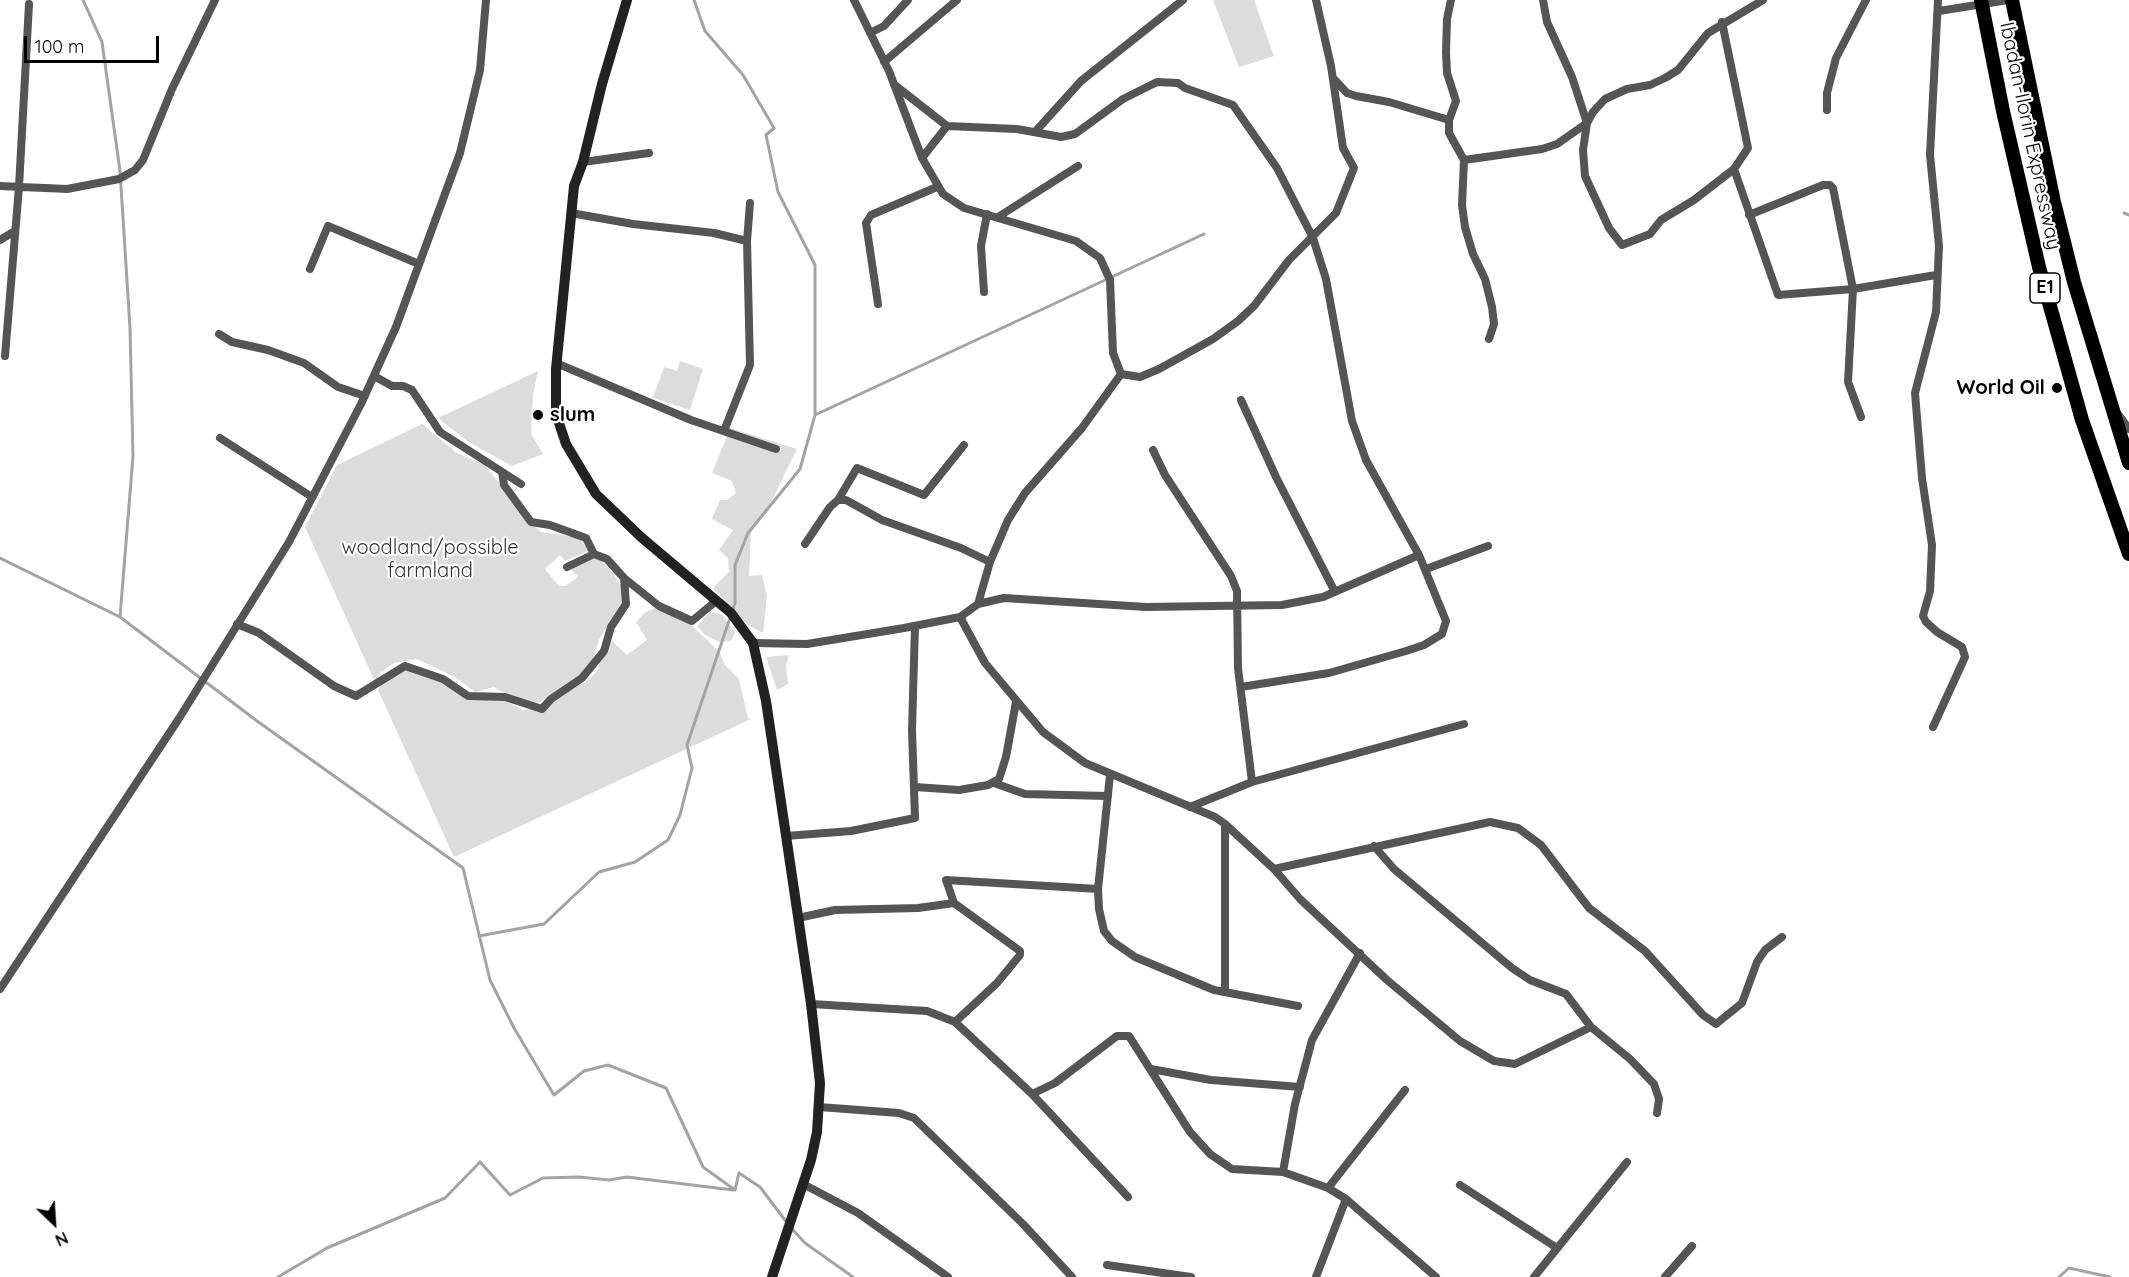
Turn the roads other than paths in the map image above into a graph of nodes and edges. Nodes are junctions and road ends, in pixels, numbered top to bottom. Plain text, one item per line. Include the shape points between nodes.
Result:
1 (215, 0) edge
2 (486, 0) edge
3 (627, 0) edge
4 (854, 0) edge
5 (908, 0) edge
6 (957, 0) edge
7 (1183, 0) edge
8 (1316, 0) edge
9 (1452, 0) edge
10 (1543, 0) edge
11 (1763, 0) edge
12 (1866, 0) edge
13 (1938, 0) edge
14 (1981, 0) edge
15 (30, 4) dead end
16 (2011, 4) edge
17 (1939, 11) junction
18 (1722, 22) junction
19 (870, 33) junction
20 (884, 62) junction
21 (1333, 79) junction
22 (896, 86) junction
23 (1356, 96) junction
24 (1827, 110) dead end
25 (1338, 111) junction
26 (1449, 120) junction
27 (1587, 123) junction
28 (947, 126) junction
29 (1035, 132) junction
30 (649, 153) dead end
31 (922, 158) junction
32 (1464, 160) junction
33 (583, 162) junction
34 (1078, 166) dead end
35 (1734, 169) junction
36 (0, 186) edge
37 (19, 187) junction
38 (937, 187) junction
39 (750, 203) dead end
40 (571, 213) junction
41 (987, 214) junction
42 (1749, 215) junction
43 (998, 217) junction
44 (15, 231) junction
45 (1312, 237) junction
46 (0, 240) edge
47 (747, 241) junction
48 (419, 264) junction
49 (310, 269) dead end
50 (1936, 274) junction
51 (1853, 289) junction
52 (984, 292) dead end
53 (878, 304) dead end
54 (219, 334) dead end
55 (1489, 339) dead end
56 (5, 356) dead end
57 (556, 363) junction
58 (1121, 374) junction
59 (374, 376) junction
60 (365, 396) junction
61 (1241, 400) dead end
62 (2109, 402) junction
63 (1861, 417) dead end
64 (2129, 429) edge
65 (724, 431) junction
66 (220, 438) dead end
67 (964, 445) dead end
68 (776, 449) dead end
69 (1153, 450) dead end
70 (2129, 463) edge
71 (502, 472) junction
72 (521, 484) dead end
73 (312, 497) junction
74 (838, 500) junction
75 (805, 544) dead end
76 (1488, 546) dead end
77 (594, 554) junction
78 (2129, 554) edge
79 (1419, 555) junction
80 (990, 562) junction
81 (567, 567) dead end
82 (1426, 569) junction
83 (624, 578) junction
84 (1335, 592) junction
85 (716, 601) junction
86 (978, 604) junction
87 (1238, 605) junction
88 (960, 617) junction
89 (237, 624) junction
90 (915, 626) junction
91 (753, 643) junction
92 (1241, 687) junction
93 (1016, 702) junction
94 (1464, 724) dead end
95 (1933, 727) dead end
96 (1110, 775) junction
97 (1252, 782) junction
98 (994, 783) junction
99 (915, 787) junction
100 (1108, 796) junction
101 (1190, 807) junction
102 (1225, 824) junction
103 (786, 836) junction
104 (1374, 846) junction
105 (1274, 868) junction
106 (1098, 889) junction
107 (954, 903) junction
108 (798, 918) junction
109 (1782, 937) dead end
110 (1360, 953) junction
111 (0, 989) edge
112 (1225, 992) junction
113 (811, 1004) junction
114 (1298, 1006) dead end
115 (955, 1022) junction
116 (1591, 1027) junction
117 (1151, 1069) junction
118 (1300, 1087) junction
119 (1405, 1090) dead end
120 (1032, 1094) junction
121 (819, 1107) junction
122 (1657, 1113) dead end
123 (1627, 1162) dead end
124 (1283, 1172) junction
125 (803, 1184) junction
126 (1460, 1185) dead end
127 (1328, 1188) junction
128 (1128, 1197) dead end
129 (1346, 1199) junction
130 (1692, 1246) dead end
131 (1557, 1248) junction
132 (1107, 1265) dead end
133 (1434, 1276) edge
134 (772, 1277) edge
135 (948, 1277) edge
136 (1072, 1277) edge
137 (1191, 1277) edge
138 (1316, 1277) edge
139 (1534, 1277) edge
140 (1665, 1277) edge

1 - 37 street via 135,170 119,179 67,189
2 - 48 street via 480,70 472,106 460,153
3 - 33 main road
4 - 19 street
5 - 19 street via 884,26
6 - 20 street
7 - 29 street via 1081,81
8 - 21 street
9 - 26 street via 1446,52 1447,73 1456,101
10 - 27 street via 1547,22
11 - 18 street
12 - 24 street via 1836,58
13 - 17 street
14 - 78 highway, Ibadan-Ilorin Expressway / E1 via 2039,267 2089,441
15 - 37 street
16 - 17 street
16 - 62 highway, Ibadan-Ilorin Expressway / E1 via 2073,282
17 - 50 street via 1930,155 1940,246
18 - 27 street via 1677,70 1650,85 1627,89 1605,99
18 - 35 street via 1748,148
19 - 20 street
20 - 22 street
21 - 23 street
21 - 25 street
22 - 28 street
22 - 31 street
23 - 25 street via 1349,96
23 - 26 street
25 - 45 street via 1342,148 1354,168 1336,213
26 - 32 street via 1449,133
27 - 32 street via 1557,144 1542,149
27 - 35 street via 1585,176 1609,228 1622,245 1650,234 1661,220
28 - 29 street
28 - 31 street
29 - 45 street via 1061,137 1075,134 1143,88 1158,82 1178,83 1236,108 1277,168
30 - 33 street
31 - 38 street
32 - 55 street via 1463,216 1473,254 1488,288 1494,324
33 - 40 main road via 574,186
34 - 43 street
35 - 42 street
36 - 37 street
37 - 44 street
38 - 41 street via 950,200
38 - 53 street via 871,215 866,223
39 - 47 street
40 - 47 street
40 - 57 main road
41 - 43 street
41 - 52 street via 981,239
42 - 51 street via 1778,295
42 - 51 street via 1830,185
43 - 58 street via 1076,241 1100,258 1110,280 1113,353
44 - 46 street
44 - 56 street
45 - 58 street via 1272,279 1248,314 1214,339 1140,377
45 - 79 street via 1326,279 1352,421 1366,460
47 - 65 street via 750,364
48 - 49 street via 327,226
48 - 59 street
50 - 51 street
50 - 95 street via 1936,312 1915,393 1932,545 1930,591 1923,616 1937,632 1962,647 1965,657
51 - 63 street via 1848,382
54 - 60 street via 232,342 304,363 338,387
57 - 65 street
57 - 85 main road via 556,414 583,476 641,537
58 - 80 street via 1082,428 1025,493
59 - 60 street
59 - 71 street via 392,386 412,390 440,432
60 - 73 street
61 - 84 street
62 - 64 street
62 - 70 highway, Ibadan-Ilorin Expressway / E1
65 - 68 street
66 - 73 street
67 - 74 street via 924,495 857,468
69 - 87 street via 1231,576
71 - 72 street
71 - 77 street via 504,485 531,522 586,538
73 - 89 street via 289,542
74 - 75 street
74 - 80 street via 846,500 882,520
76 - 82 street
77 - 81 street
77 - 83 street via 607,559
79 - 82 street
79 - 84 street
80 - 86 street
82 - 92 street via 1446,621 1442,634 1424,645 1329,674
83 - 85 street via 659,606 692,621
83 - 89 street via 626,604 611,627 604,651 582,678 542,709 505,697 468,696 443,679 405,666 356,696 334,686 259,633
84 - 87 street via 1281,605
85 - 91 main road via 731,613
86 - 87 street via 1024,597 1146,607
86 - 88 street
87 - 92 street
88 - 90 street
88 - 93 street via 985,663
89 - 111 street
90 - 91 street via 807,644
90 - 99 street
91 - 103 main road via 766,701
92 - 97 street
93 - 96 street via 1063,748
93 - 98 street via 1006,757
94 - 97 street
96 - 100 street
96 - 101 street
97 - 101 street
98 - 99 street via 959,790
98 - 100 street via 1025,794
99 - 103 street via 913,820 851,831
100 - 106 street
101 - 102 street
102 - 105 street
102 - 112 street
103 - 108 main road
104 - 105 street
104 - 109 street via 1490,822 1518,828 1541,845 1589,908 1644,951 1716,1024 1742,1003 1757,962
104 - 116 street via 1394,869 1512,968 1530,980 1566,994
105 - 110 street via 1300,899
106 - 107 street via 946,880
106 - 112 street via 1104,931 1112,941 1170,974
107 - 108 street via 835,910
107 - 115 street via 1020,951 997,983
108 - 113 main road
110 - 116 street via 1460,1041 1494,1061 1515,1064
110 - 118 street via 1312,1040
112 - 114 street
113 - 115 street via 927,1011
113 - 121 main road
115 - 120 street
116 - 122 street via 1654,1084 1659,1099
117 - 118 street via 1210,1080
117 - 120 street via 1129,1036 1117,1035 1055,1083
117 - 124 street via 1190,1132 1210,1154 1232,1169
118 - 124 street
119 - 127 street
120 - 128 street
121 - 125 main road
121 - 136 street via 899,1113 915,1118
123 - 131 street
124 - 127 street
125 - 134 main road
125 - 135 street via 858,1213
126 - 131 street
127 - 129 street
129 - 133 street
129 - 138 street
130 - 140 street
131 - 139 street
132 - 137 street

